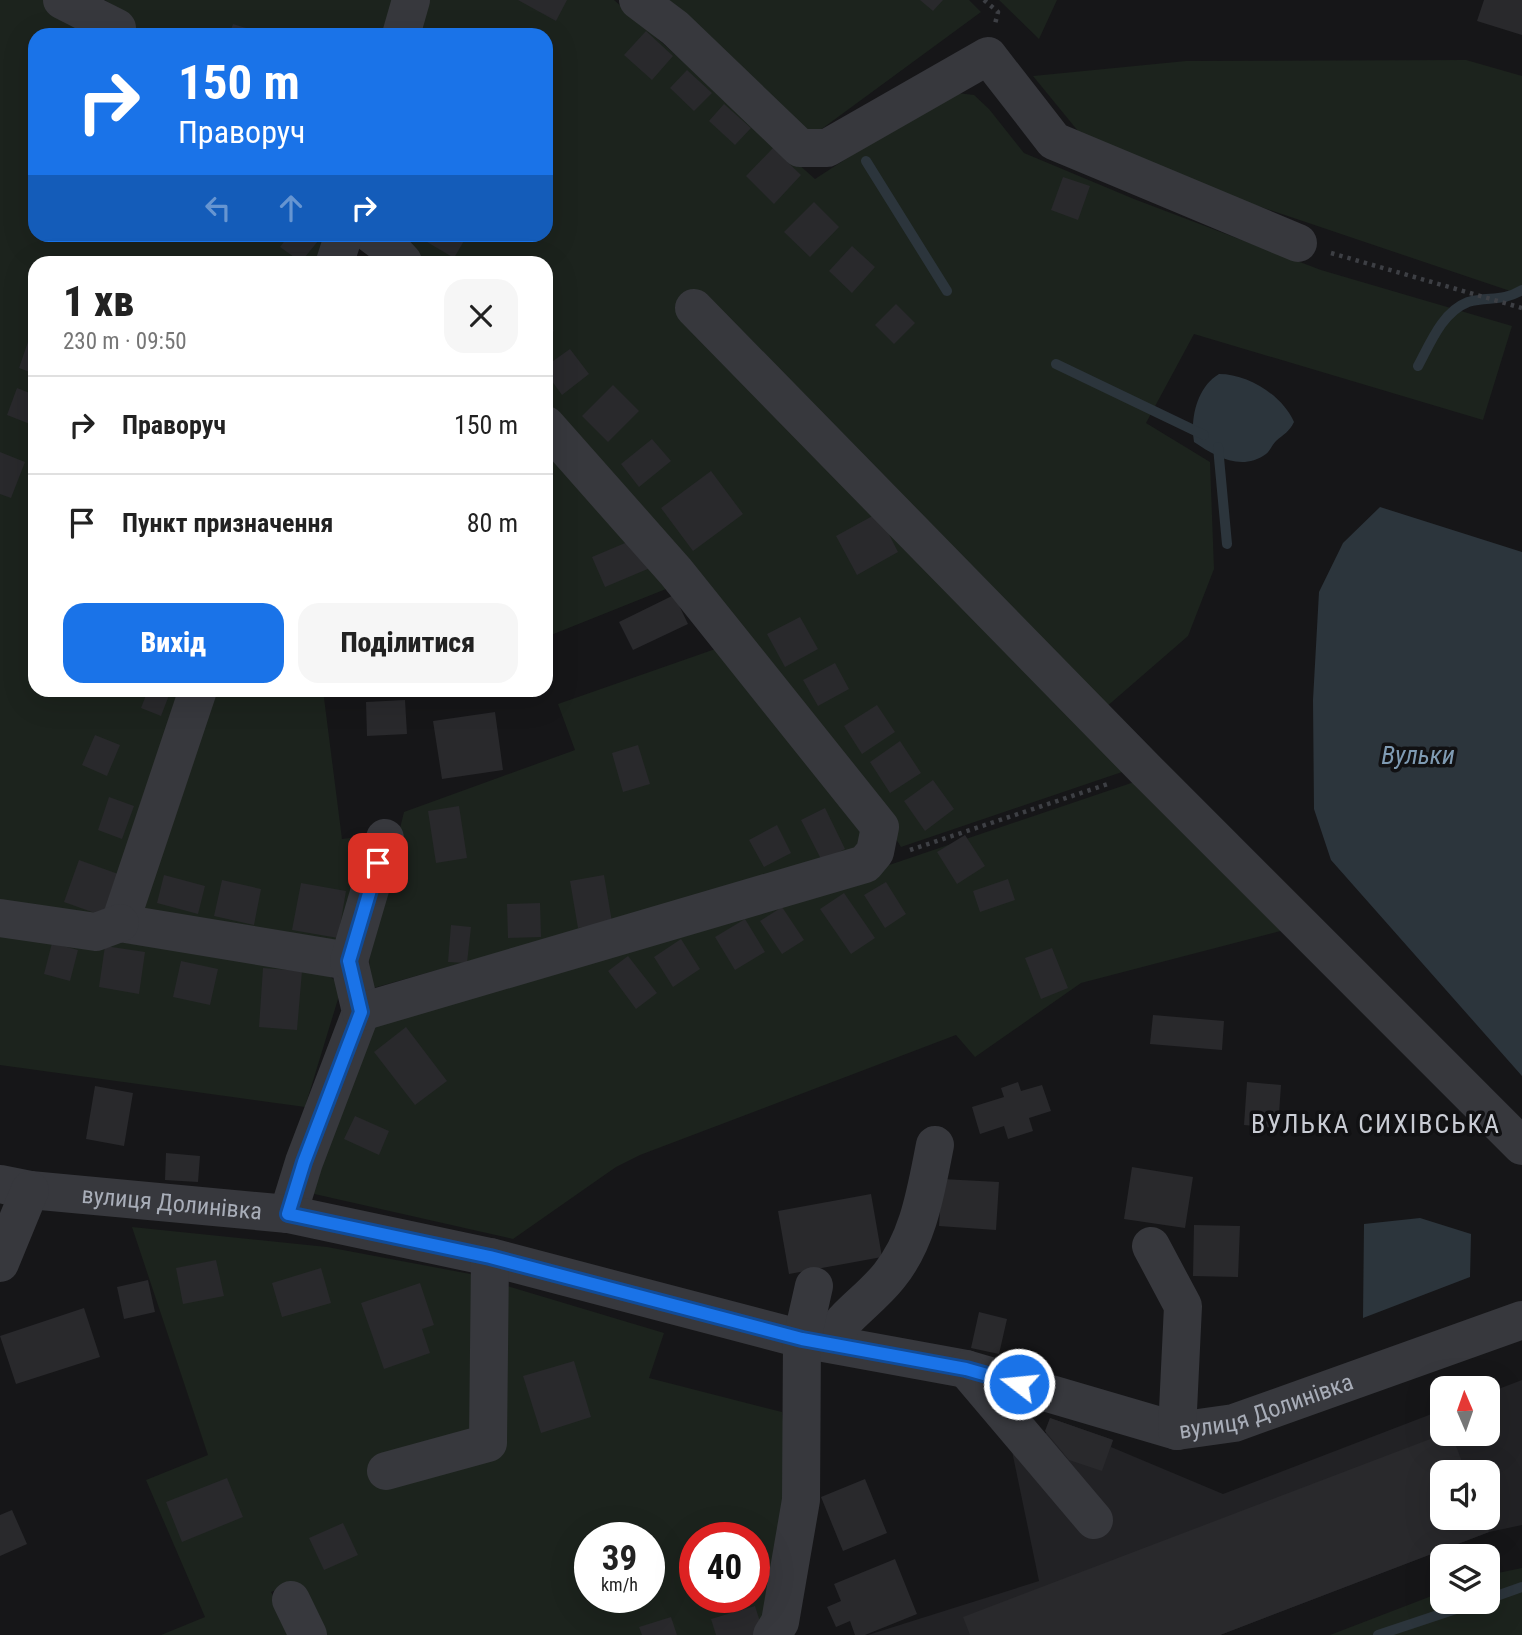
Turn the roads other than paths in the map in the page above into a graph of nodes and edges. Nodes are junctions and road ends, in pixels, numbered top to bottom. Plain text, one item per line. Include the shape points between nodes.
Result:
1 (62, 0) edge
2 (411, 0) edge
3 (638, 0) edge
4 (117, 28) dead end
5 (403, 28) edge
6 (382, 242) edge
7 (1298, 243) road end
8 (397, 256) edge
9 (694, 308) dead end
10 (553, 433) edge
11 (196, 697) edge
12 (385, 838) dead end
13 (0, 919) edge
14 (120, 923) junction
15 (349, 961) junction
16 (361, 1012) junction
17 (935, 1145) dead end
18 (1522, 1146) edge
19 (15, 1187) edge
20 (288, 1214) junction
21 (1151, 1246) dead end
22 (490, 1257) junction
23 (0, 1263) edge
24 (814, 1286) dead end
25 (1522, 1320) edge
26 (815, 1341) junction
27 (966, 1369) junction
28 (1177, 1431) junction
29 (386, 1471) dead end
30 (1094, 1520) dead end
31 (291, 1600) dead end
32 (308, 1635) edge
33 (772, 1635) edge

1 - 4 street
2 - 5 street
3 - 7 street via 675,28 800,148 827,148 988,56 1054,141
6 - 8 street
9 - 18 street
10 - 16 street via 676,572 880,827 875,852 865,864
11 - 14 street
12 - 15 street
13 - 14 street via 96,932
14 - 15 street
15 - 16 street
16 - 20 street
17 - 26 street via 915,1233 889,1276
19 - 20 street, вулиця Долинівка
19 - 23 street, вулиця Долинівка
20 - 22 street, вулиця Долинівка
21 - 28 street via 1183,1306
22 - 26 street, вулиця Долинівка
22 - 29 street via 488,1443
24 - 26 street
25 - 28 street, вулиця Долинівка via 1234,1423
26 - 27 street, вулиця Долинівка
26 - 33 street via 801,1500 780,1622
27 - 28 street, вулиця Долинівка
27 - 30 street
31 - 32 street

